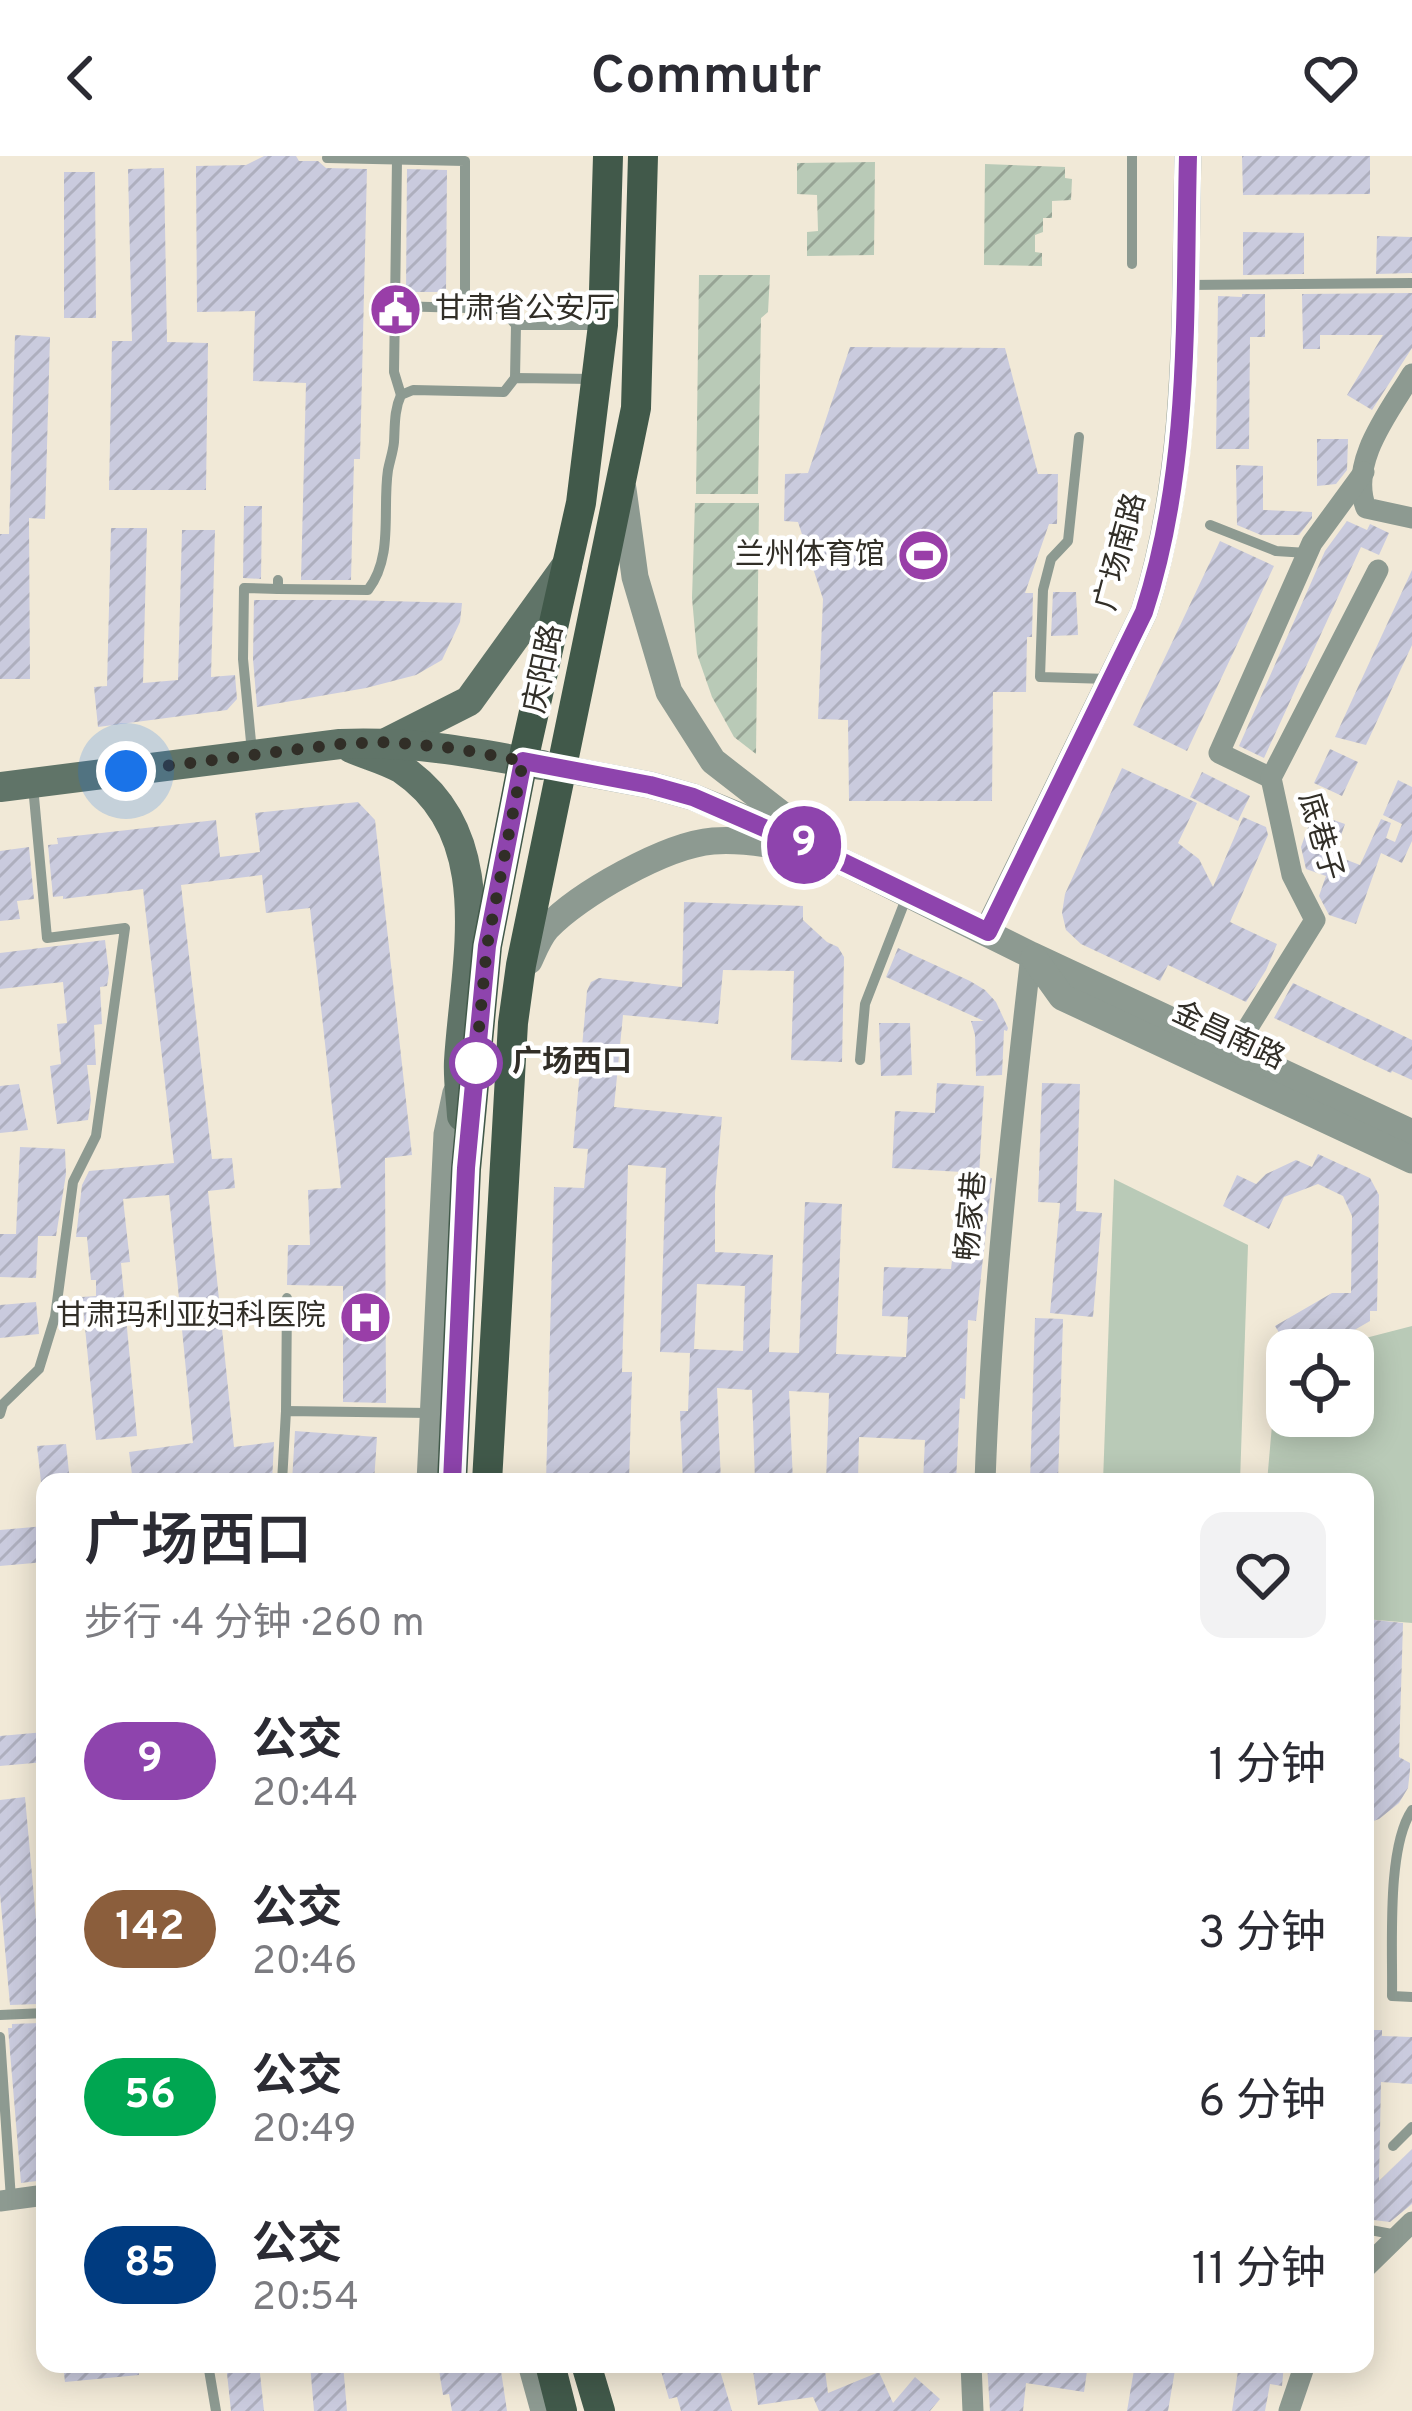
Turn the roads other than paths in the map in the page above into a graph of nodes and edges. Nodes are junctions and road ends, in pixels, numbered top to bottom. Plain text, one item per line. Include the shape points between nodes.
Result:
1 (608, 156) edge
2 (643, 156) edge
3 (1132, 156) edge
4 (1187, 156) edge
5 (327, 158) edge
6 (397, 159) junction
7 (1132, 265) dead end
8 (1412, 283) edge
9 (1185, 285) junction
10 (395, 306) junction
11 (465, 307) junction
12 (516, 325) junction
13 (602, 325) junction
14 (1412, 374) edge
15 (515, 378) junction
16 (597, 380) junction
17 (400, 395) junction
18 (1078, 437) dead end
19 (1364, 472) junction
20 (621, 478) junction
21 (1412, 518) edge
22 (1210, 525) dead end
23 (1307, 553) junction
24 (568, 564) junction
25 (1378, 570) dead end
26 (1112, 679) junction
27 (388, 742) junction
28 (340, 744) junction
29 (252, 756) junction
30 (542, 765) junction
31 (1271, 778) junction
32 (32, 783) junction
33 (0, 787) edge
34 (845, 863) junction
35 (908, 893) junction
36 (988, 932) junction
37 (1031, 955) junction
38 (513, 1023) junction
39 (1234, 1050) junction
40 (860, 1060) dead end
41 (458, 1068) junction
42 (1412, 1133) edge
43 (1412, 1160) edge
44 (466, 1168) junction
45 (287, 1298) dead end
46 (286, 1411) junction
47 (0, 1414) edge
48 (429, 1414) junction
49 (283, 1473) edge
50 (427, 1473) edge
51 (452, 1473) edge
52 (488, 1473) edge
53 (985, 1473) edge
54 (1412, 1810) edge
55 (1412, 1997) edge
56 (36, 2013) edge
57 (0, 2015) edge
58 (0, 2037) edge
59 (1412, 2127) edge
60 (1393, 2146) dead end
61 (36, 2196) edge
62 (6, 2200) edge
63 (1405, 2228) edge
64 (1374, 2229) edge
65 (1374, 2259) edge
66 (210, 2373) edge
67 (530, 2373) edge
68 (552, 2373) edge
69 (589, 2373) edge
70 (971, 2373) edge
71 (1302, 2373) edge
72 (216, 2411) edge
73 (541, 2411) edge
74 (562, 2411) edge
75 (600, 2411) edge
76 (973, 2411) edge
77 (1289, 2411) edge

1 - 13 main road, 庆阳路
2 - 20 main road, 庆阳路 via 635,408
3 - 7 lane
4 - 9 street, 广场南路
5 - 6 lane
6 - 10 lane
6 - 11 lane via 465,160
8 - 9 lane
9 - 26 street, 广场南路 via 1170,513 1144,612
10 - 11 lane
10 - 17 lane
11 - 12 lane via 502,309
12 - 13 lane
12 - 15 lane
13 - 16 main road, 庆阳路
14 - 19 street via 1366,453
15 - 16 lane
15 - 17 lane via 504,392
16 - 24 main road, 庆阳路
17 - 29 lane via 384,551 368,590 244,588
18 - 26 lane via 1068,541 1051,559 1043,590 1040,677
19 - 21 street via 1366,508
19 - 23 street
20 - 30 main road, 庆阳路
20 - 34 street via 635,578 669,692 713,761
22 - 23 lane via 1276,551
23 - 31 street via 1219,753
24 - 27 main road via 469,701
24 - 30 main road, 庆阳路
25 - 31 street, 底巷子
26 - 36 street, 广场南路
27 - 28 main road
27 - 30 main road
28 - 29 main road
28 - 41 main road via 399,767 450,818 471,905
29 - 32 main road
30 - 34 street, 金昌南路 via 693,797
30 - 38 main road, 庆阳路
30 - 44 main road, 庆阳路 via 487,946
31 - 39 street, 底巷子 via 1292,874 1316,920
32 - 33 main road
32 - 47 lane via 47,938 125,928 97,1136 73,1182 55,1317 39,1369
34 - 35 street, 金昌南路
34 - 38 street via 711,841 641,865 544,931
35 - 36 street, 金昌南路
35 - 40 lane via 865,1004
36 - 37 street, 金昌南路
37 - 39 street, 金昌南路
37 - 43 street, 金昌南路 via 1063,997
37 - 53 street, 畅家巷
38 - 52 main road, 庆阳路
39 - 42 street, 金昌南路
41 - 44 main road
41 - 48 street via 444,1133
44 - 51 main road, 庆阳路
45 - 46 lane
46 - 48 lane
46 - 49 lane
48 - 50 street
54 - 55 lane via 1395,1868 1392,1996
56 - 57 lane
58 - 62 lane
59 - 60 lane
61 - 62 street
63 - 64 lane
63 - 65 street
66 - 72 lane
67 - 73 street
68 - 74 main road
69 - 75 main road
70 - 76 street
71 - 77 street

